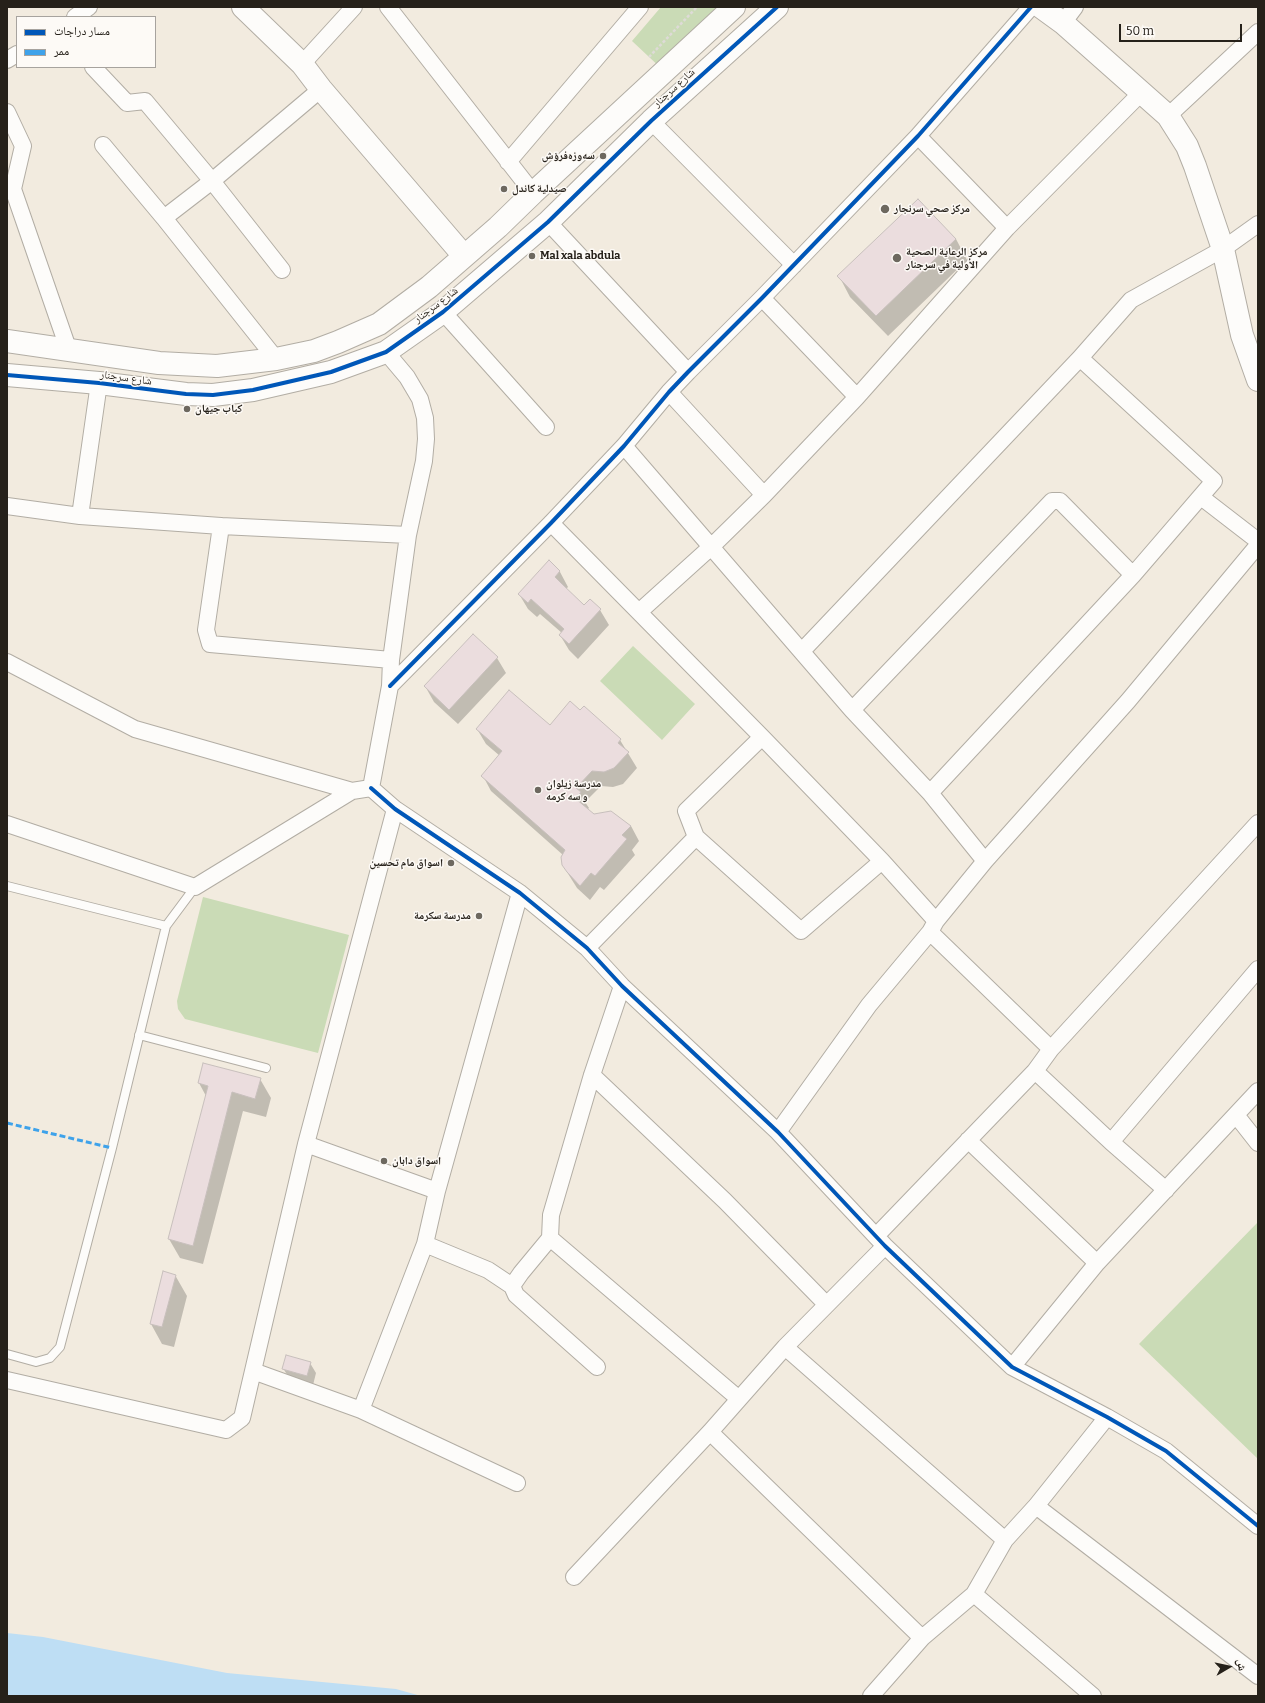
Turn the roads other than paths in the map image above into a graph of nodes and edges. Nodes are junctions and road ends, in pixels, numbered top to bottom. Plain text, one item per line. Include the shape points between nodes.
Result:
1 (89, 7) edge
2 (243, 7) edge
3 (354, 7) edge
4 (388, 7) edge
5 (640, 7) edge
6 (734, 7) edge
7 (777, 7) edge
8 (1031, 7) edge
9 (1041, 7) edge
10 (1069, 15) edge
11 (76, 16) edge
12 (1258, 32) edge
13 (16, 55) edge
14 (7, 60) edge
15 (302, 64) junction
16 (94, 68) edge
17 (321, 89) junction
18 (1142, 92) junction
19 (7, 112) edge
20 (1168, 116) junction
21 (651, 121) junction
22 (918, 136) junction
23 (102, 145) dead end
24 (508, 162) junction
25 (212, 181) junction
26 (533, 194) junction
27 (164, 218) junction
28 (548, 222) junction
29 (1258, 224) edge
30 (1007, 228) junction
31 (1222, 249) junction
32 (464, 256) junction
33 (794, 265) junction
34 (282, 270) dead end
35 (762, 298) junction
36 (443, 312) junction
37 (7, 341) edge
38 (69, 351) junction
39 (386, 352) junction
40 (1080, 358) junction
41 (276, 359) junction
42 (688, 372) junction
43 (7, 375) edge
44 (1258, 380) edge
45 (99, 383) junction
46 (669, 392) junction
47 (857, 397) junction
48 (546, 427) dead end
49 (624, 446) junction
50 (764, 495) junction
51 (1201, 497) junction
52 (7, 506) edge
53 (80, 516) junction
54 (551, 523) junction
55 (221, 526) junction
56 (408, 535) junction
57 (1258, 540) edge
58 (1258, 545) edge
59 (711, 547) junction
60 (1133, 575) junction
61 (639, 612) junction
62 (802, 651) junction
63 (391, 660) junction
64 (7, 662) edge
65 (390, 686) junction
66 (852, 710) junction
67 (762, 737) junction
68 (371, 788) junction
69 (352, 791) junction
70 (930, 793) junction
71 (395, 809) junction
72 (1258, 823) edge
73 (7, 824) edge
74 (696, 836) junction
75 (985, 860) junction
76 (882, 861) junction
77 (7, 886) edge
78 (195, 887) junction
79 (520, 893) junction
80 (166, 926) junction
81 (933, 926) junction
82 (587, 948) junction
83 (1258, 969) edge
84 (622, 986) junction
85 (139, 1035) junction
86 (1051, 1049) junction
87 (266, 1068) dead end
88 (1036, 1071) junction
89 (592, 1075) junction
90 (1258, 1091) edge
91 (1236, 1115) junction
92 (778, 1132) junction
93 (968, 1140) junction
94 (1111, 1142) junction
95 (1258, 1143) edge
96 (306, 1144) junction
97 (1166, 1190) junction
98 (437, 1191) junction
99 (550, 1238) junction
100 (881, 1240) junction
101 (425, 1244) junction
102 (1097, 1263) junction
103 (512, 1286) junction
104 (826, 1304) junction
105 (785, 1347) junction
106 (7, 1354) edge
107 (597, 1367) dead end
108 (1012, 1367) junction
109 (253, 1371) junction
110 (7, 1380) edge
111 (739, 1399) junction
112 (361, 1410) junction
113 (1107, 1417) junction
114 (710, 1432) junction
115 (517, 1483) dead end
116 (1036, 1506) junction
117 (1258, 1526) edge
118 (1005, 1540) junction
119 (574, 1577) dead end
120 (974, 1594) junction
121 (922, 1638) junction
122 (1258, 1676) edge
123 (871, 1696) edge
124 (1093, 1696) edge

1 - 11 street
2 - 15 street
3 - 15 street
4 - 24 street
5 - 24 street
6 - 26 street, شارع سرجنار
7 - 21 street, شارع سرجنار
8 - 22 street
9 - 10 street
10 - 18 street
12 - 20 street
13 - 14 street
15 - 17 street
16 - 25 street via 127,103 145,101
17 - 25 street
17 - 32 street
18 - 20 street
18 - 30 street
19 - 38 street via 23,146 13,190
20 - 31 street via 1187,146
21 - 28 street, شارع سرجنار
21 - 33 street
22 - 30 street
22 - 33 street
23 - 27 street
24 - 26 street
25 - 27 street
25 - 34 street
26 - 32 street, شارع سرجنار
27 - 41 street
28 - 36 street, شارع سرجنار
28 - 42 street
29 - 31 street
30 - 47 street
31 - 40 street via 1131,300
31 - 44 street via 1242,335
32 - 41 street, شارع سرجنار via 379,324 314,351
33 - 35 street
35 - 42 street
35 - 47 street
36 - 39 street, شارع سرجنار
36 - 48 street
37 - 38 street, شارع سرجنار
38 - 41 street, شارع سرجنار via 159,363 217,366
39 - 45 street, شارع سرجنار via 331,372 253,390 213,395
39 - 56 street via 420,399 425,418 424,461
40 - 51 street via 1214,481
40 - 62 street
42 - 46 street
43 - 45 street, شارع سرجنار
45 - 53 street
46 - 49 street
46 - 50 street
47 - 50 street
49 - 54 street
49 - 59 street
50 - 59 street
51 - 57 street
51 - 60 street
52 - 53 street
53 - 55 street
54 - 61 street
54 - 65 street
55 - 56 street
55 - 63 street via 206,630 210,644
56 - 63 street
58 - 75 street via 1128,701
59 - 61 street
59 - 62 street
60 - 66 street via 1060,501 1052,501
60 - 70 street
61 - 67 street
62 - 66 street
63 - 65 street
64 - 69 street via 135,728
65 - 68 street
66 - 70 street
67 - 74 street via 686,811
67 - 76 street
68 - 69 street
68 - 71 street
69 - 78 street
70 - 75 street
71 - 79 street
71 - 96 street
72 - 86 street
73 - 78 street
74 - 76 street via 801,931
74 - 82 street
75 - 81 street
76 - 81 street
77 - 80 lane
78 - 80 lane
79 - 82 street
79 - 98 street
80 - 85 lane
81 - 86 street
81 - 92 street via 869,1005
82 - 84 street
83 - 94 street
84 - 89 street
84 - 92 street
85 - 87 lane
85 - 106 lane via 60,1347 50,1358 36,1362
86 - 88 street
88 - 93 street
88 - 94 street
89 - 99 street via 551,1215
89 - 104 street via 725,1201
90 - 91 street
91 - 95 street
91 - 97 street
92 - 100 street
93 - 100 street
93 - 102 street
94 - 97 street
96 - 98 street
96 - 109 street
97 - 102 street
98 - 101 street
99 - 103 street
99 - 111 street
100 - 104 street
100 - 108 street
101 - 103 street via 488,1270
101 - 112 street
102 - 108 street
103 - 107 street via 516,1295
104 - 105 street
105 - 111 street
105 - 118 street
108 - 113 street
109 - 110 street via 242,1418 226,1430
109 - 112 street
111 - 114 street
112 - 115 street
113 - 116 street
113 - 117 street via 1166,1450
114 - 119 street
114 - 121 street
116 - 118 street
116 - 122 street
118 - 120 street
120 - 121 street
120 - 124 street
121 - 123 street

